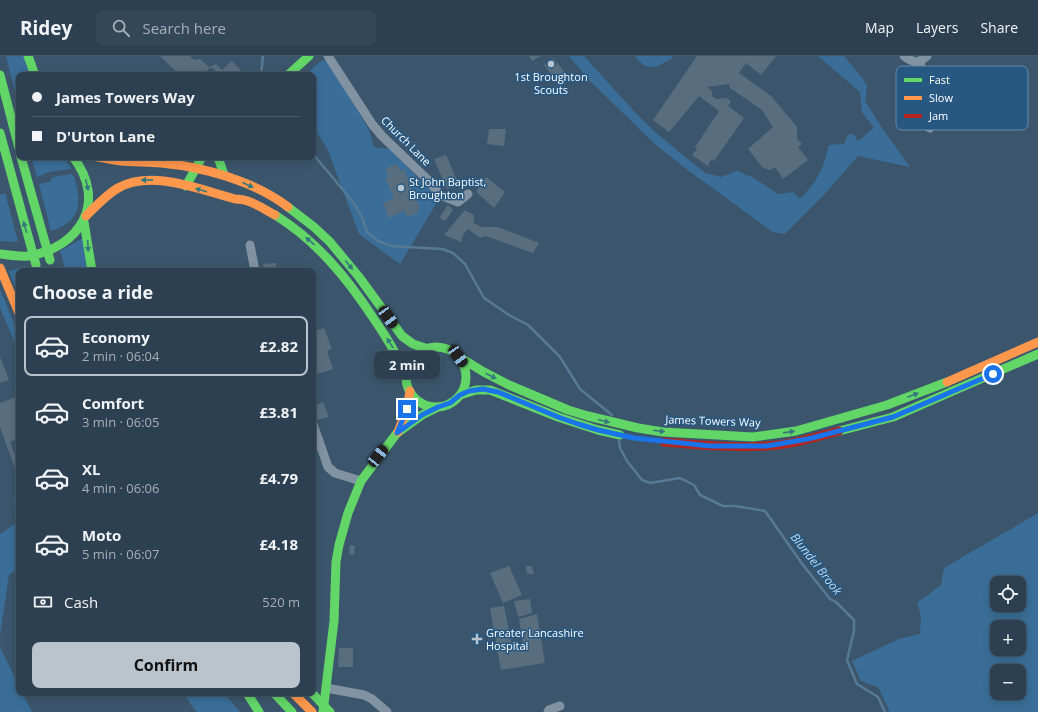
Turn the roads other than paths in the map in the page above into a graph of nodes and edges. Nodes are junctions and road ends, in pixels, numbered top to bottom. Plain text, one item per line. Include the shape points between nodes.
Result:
1 (28, 56) edge
2 (309, 56) edge
3 (328, 56) edge
4 (904, 56) edge
5 (924, 59) edge
6 (34, 72) edge
7 (291, 72) edge
8 (0, 75) edge
9 (0, 134) edge
10 (16, 136) edge
11 (16, 148) edge
12 (0, 151) edge
13 (22, 160) edge
14 (75, 160) edge
15 (115, 160) edge
16 (146, 160) edge
17 (200, 160) edge
18 (219, 160) edge
19 (142, 162) junction
20 (196, 168) junction
21 (224, 175) junction
22 (186, 186) junction
23 (468, 194) dead end
24 (85, 219) junction
25 (250, 245) dead end
26 (0, 254) edge
27 (0, 268) edge
28 (37, 268) edge
29 (52, 268) edge
30 (91, 268) edge
31 (254, 268) edge
32 (16, 306) edge
33 (1038, 342) edge
34 (428, 348) junction
35 (1038, 354) edge
36 (458, 356) junction
37 (407, 378) junction
38 (410, 390) junction
39 (460, 395) junction
40 (438, 407) junction
41 (316, 433) edge
42 (397, 433) junction
43 (627, 436) dead end
44 (654, 441) dead end
45 (362, 481) junction
46 (326, 688) junction
47 (248, 696) edge
48 (277, 696) edge
49 (296, 696) edge
50 (315, 696) edge
51 (560, 706) dead end
52 (260, 712) edge
53 (292, 712) edge
54 (312, 712) edge
55 (322, 712) edge
56 (330, 712) edge
57 (387, 712) edge
58 (548, 712) edge

1 - 6 main road
2 - 7 main road
3 - 23 street, Church Lane via 372,124 440,195 458,202
4 - 5 street via 914,62
8 - 10 main road, bridge
28 -> 9 main road, bridge
11 - 12 main road
13 - 29 main road, bridge
14 -> 24 main road via 86,181 89,199
15 - 19 main road
16 - 19 main road
17 - 20 main road
18 - 21 main road
19 - 20 main road
20 - 21 main road
20 - 22 main road
21 -> 34 main road via 276,199 314,227 343,257 402,336 413,344
22 -> 24 main road via 157,181 134,181 119,187
37 -> 22 main road via 395,350 362,301 319,248 290,225 244,198 235,199
24 - 26 main road via 71,238 61,244 28,256
24 -> 30 main road
25 - 31 street
27 - 32 main road
36 -> 33 main road, James Towers Way via 509,385 588,416 663,432 753,437 796,430 887,405
34 - 36 main road via 447,349
34 - 37 main road via 412,360
35 - 44 main road, James Towers Way via 893,417 808,439 767,446 710,446
36 - 39 main road via 464,367 466,380
37 - 38 main road
38 - 40 main road via 422,403
38 - 42 main road via 407,409
39 - 40 main road via 450,403
39 - 43 main road via 476,390 490,390 558,417
40 - 42 main road
41 - 45 street via 331,471
42 - 45 main road
45 - 46 main road via 348,513 338,550 334,621
46 - 55 main road
46 - 57 street via 364,695
47 - 52 main road
48 - 53 main road
49 - 54 main road
50 - 56 main road, bridge
51 - 58 street

